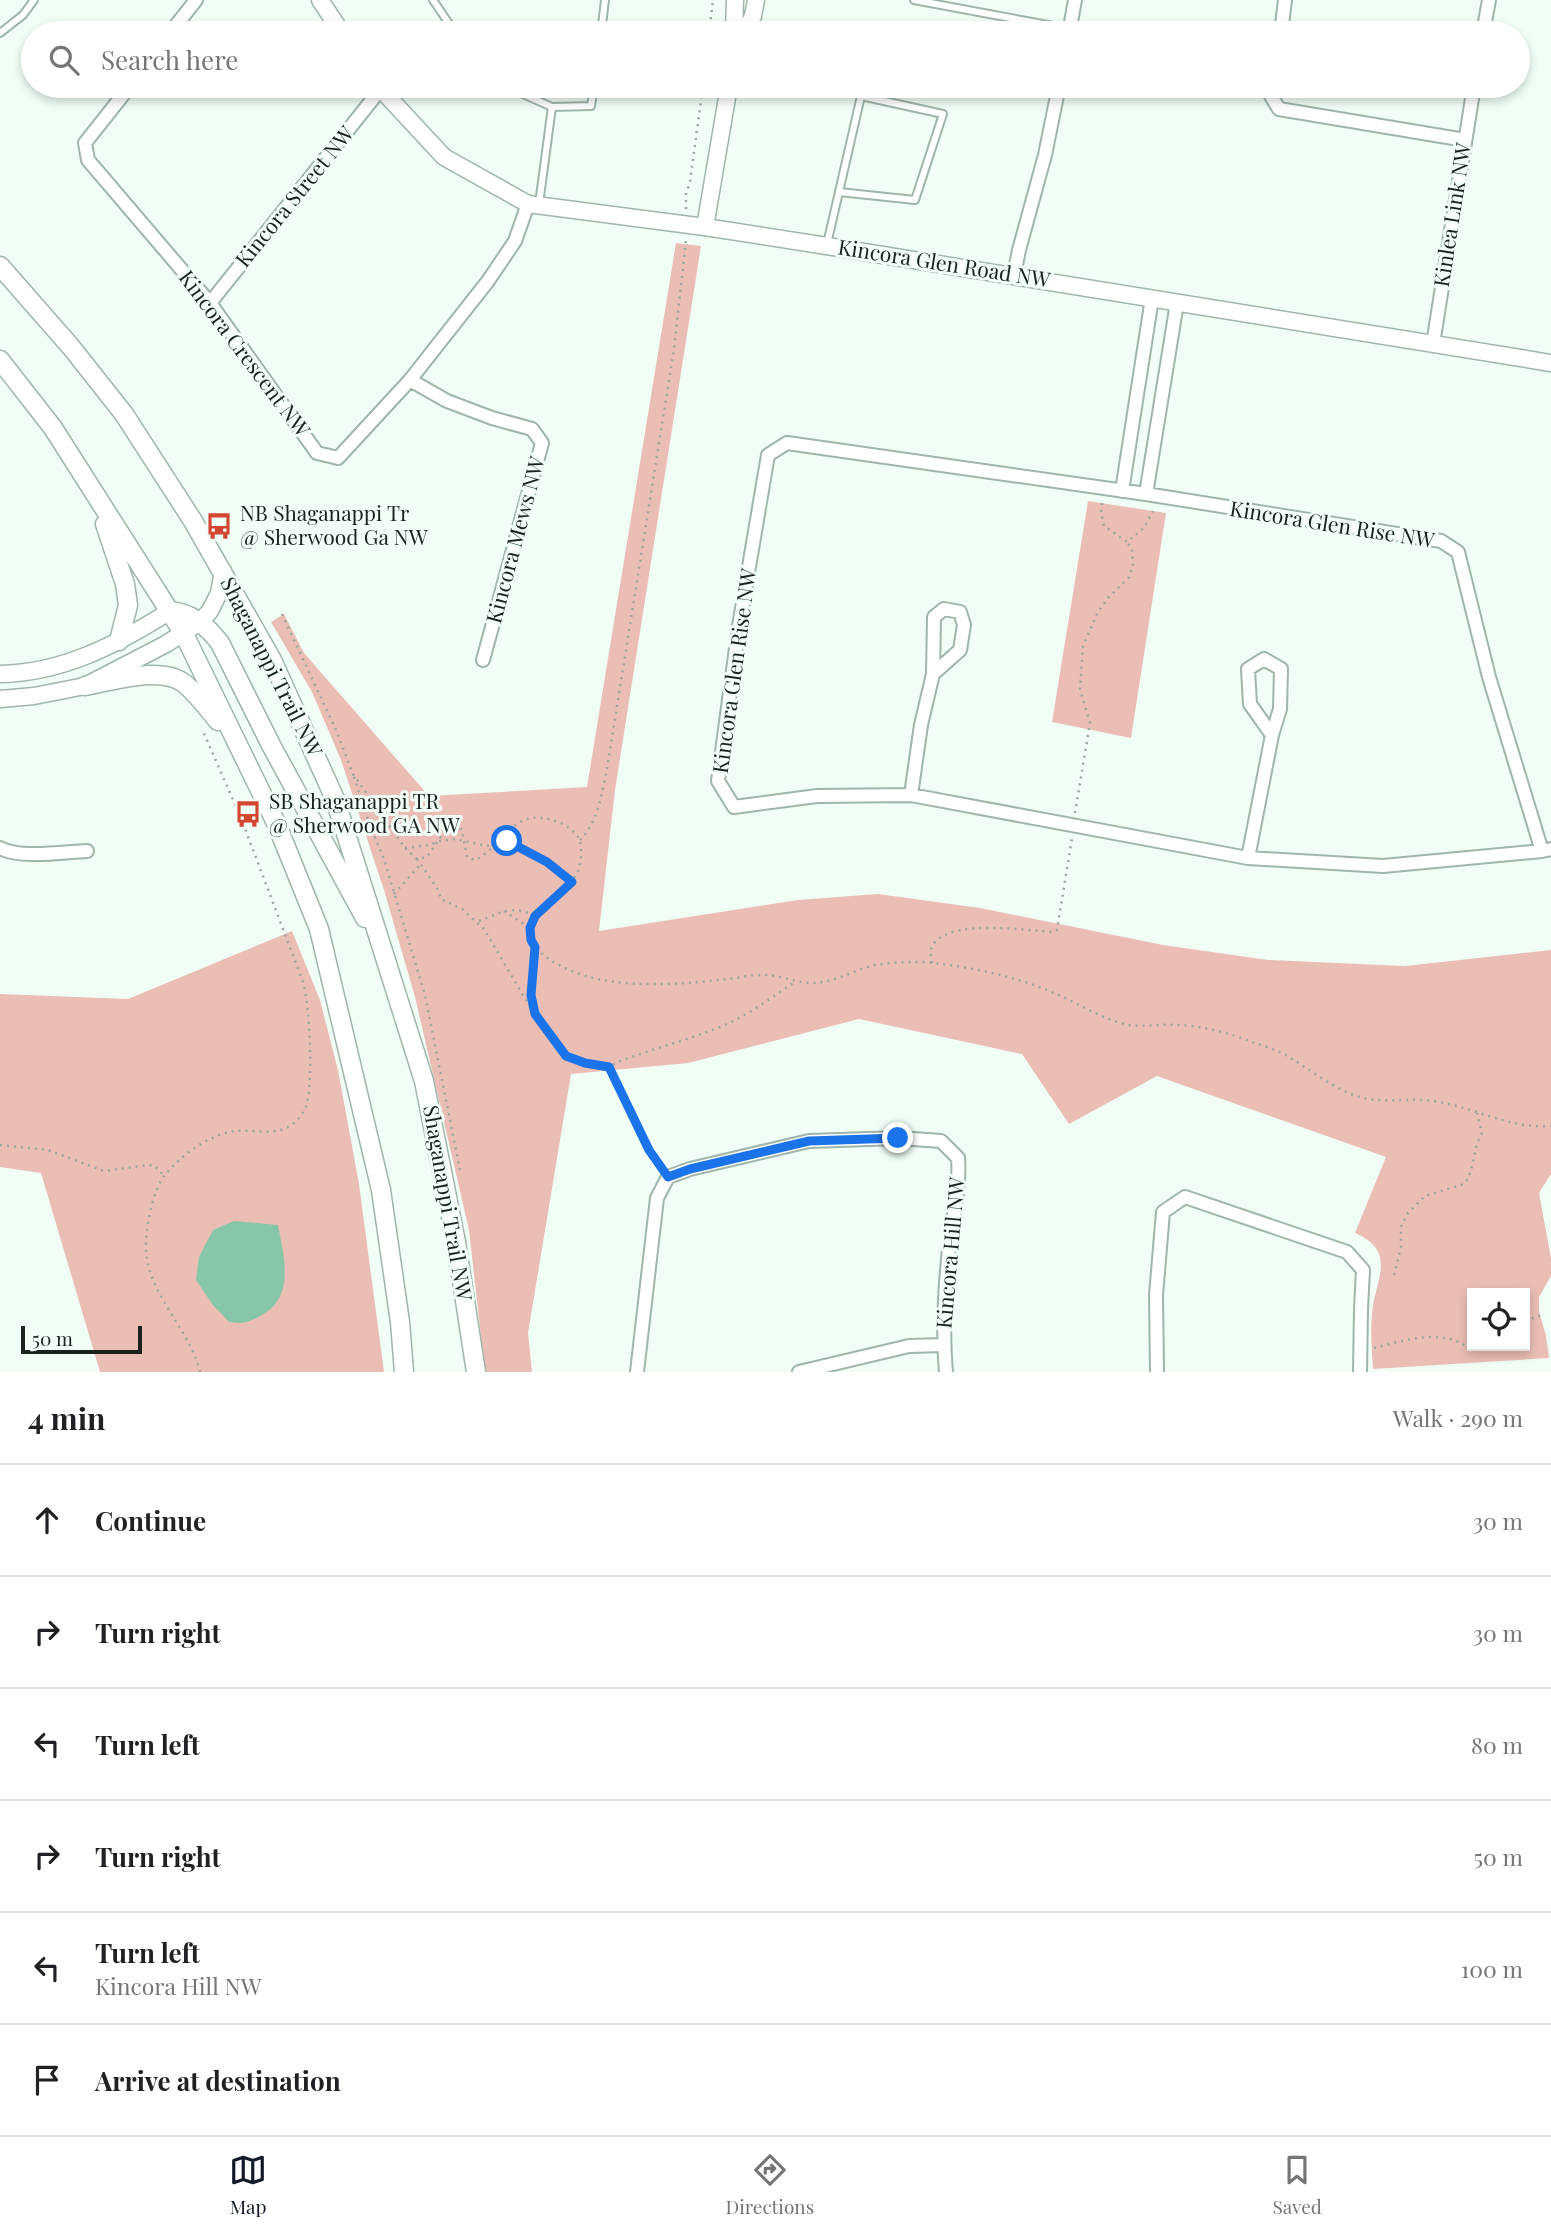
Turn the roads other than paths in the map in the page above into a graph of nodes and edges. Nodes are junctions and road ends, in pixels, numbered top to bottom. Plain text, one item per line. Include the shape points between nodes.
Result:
1 (34, 0) edge
2 (196, 0) edge
3 (320, 0) edge
4 (433, 0) edge
5 (606, 0) edge
6 (735, 0) edge
7 (756, 0) edge
8 (914, 0) edge
9 (1075, 0) edge
10 (1285, 0) edge
11 (1489, 0) edge
12 (179, 21) edge
13 (334, 21) edge
14 (447, 21) edge
15 (603, 21) edge
16 (734, 21) edge
17 (750, 21) edge
18 (1019, 21) edge
19 (1071, 21) edge
20 (1282, 21) edge
21 (1485, 21) edge
22 (0, 33) edge
23 (121, 98) edge
24 (371, 98) edge
25 (388, 98) edge
26 (532, 98) edge
27 (592, 98) edge
28 (727, 98) edge
29 (861, 98) edge
30 (870, 98) edge
31 (1057, 98) edge
32 (1272, 98) edge
33 (1472, 98) edge
34 (552, 107) junction
35 (1465, 140) junction
36 (839, 192) junction
37 (534, 205) junction
38 (705, 227) junction
39 (827, 246) junction
40 (0, 266) edge
41 (1014, 275) junction
42 (1152, 298) junction
43 (210, 303) junction
44 (1177, 303) junction
45 (1433, 344) junction
46 (0, 360) edge
47 (1551, 363) edge
48 (410, 380) junction
49 (1122, 491) junction
50 (1146, 494) junction
51 (97, 501) junction
52 (223, 571) junction
53 (170, 611) junction
54 (200, 622) junction
55 (184, 634) junction
56 (119, 641) junction
57 (483, 660) dead end
58 (0, 674) edge
59 (933, 674) junction
60 (85, 686) junction
61 (0, 699) edge
62 (1272, 735) junction
63 (234, 740) junction
64 (911, 795) junction
65 (0, 848) edge
66 (87, 850) dead end
67 (1546, 850) edge
68 (1248, 858) junction
69 (386, 958) junction
70 (944, 1345) junction
71 (404, 1372) edge
72 (476, 1372) edge
73 (637, 1372) edge
74 (799, 1372) edge
75 (946, 1372) edge
76 (1157, 1372) edge
77 (1360, 1372) edge

1 - 22 lane
2 - 12 street
3 - 13 street
4 - 14 lane
5 - 15 lane
6 - 16 street
7 - 17 street
8 - 18 lane
9 - 19 street
10 - 20 street
11 - 21 street
23 - 43 street, Kincora Crescent NW via 85,143 88,160
24 - 43 street, Kincora Street NW
25 - 37 street, Kincora Glen Road NW via 444,157
26 - 34 lane
27 - 34 lane via 591,106
28 - 38 street
29 - 36 lane
30 - 36 lane via 943,114 915,200
31 - 41 street
32 - 35 street via 1279,109
33 - 35 street, Kinlea Link NW
34 - 37 lane
35 - 45 street, Kinlea Link NW
36 - 39 lane
37 - 38 street, Kincora Glen Road NW
37 - 48 street, Kincora Crescent NW via 488,281
38 - 39 street, Kincora Glen Road NW
39 - 41 street, Kincora Glen Road NW
40 - 52 main road, Shaganappi Trail NW via 124,414
41 - 42 street, Kincora Glen Road NW
42 - 44 street, Kincora Glen Road NW
42 - 49 street
43 - 48 street, Kincora Crescent NW via 317,453 338,458
44 - 45 street, Kincora Glen Road NW
44 - 50 street
45 - 47 street, Kincora Glen Road NW
46 - 51 main road via 53,428
48 - 57 street, Kincora Mews NW via 447,401 532,429 542,443
49 - 50 street, Kincora Glen Rise NW
49 - 64 street, Kincora Glen Rise NW via 788,443 768,455 718,781 734,807 817,796
50 - 67 street, Kincora Glen Rise NW via 1441,541 1458,552 1489,677
51 - 53 main road
51 - 56 main road via 125,584 128,604
52 - 54 street via 219,593
52 - 69 main road, Shaganappi Trail NW via 272,660 335,799
53 - 54 main road
53 - 55 main road
53 - 56 street
54 - 55 street
54 - 69 main road via 220,643
55 - 60 street
55 - 63 main road
56 - 58 street via 53,667
59 - 59 street via 960,650 964,625 960,612 944,609 934,617
59 - 64 street
60 - 61 street
60 - 63 main road via 151,674 171,677 184,683
62 - 62 street via 1280,709 1281,669 1264,659 1248,669 1250,704
62 - 68 street
63 - 71 main road via 319,929 381,1190
64 - 68 street, Kincora Glen Rise NW
65 - 66 street via 7,852
67 - 68 street, Kincora Glen Rise NW via 1383,866
69 - 72 main road, Shaganappi Trail NW via 424,1081
70 - 73 street, Kincora Hill NW via 958,1158 941,1141 809,1141 668,1177 657,1198
70 - 74 street, Kincora Hill NW via 909,1346
70 - 75 street, Kincora Hill NW
76 - 77 street via 1156,1295 1163,1212 1185,1196 1347,1252 1363,1270

